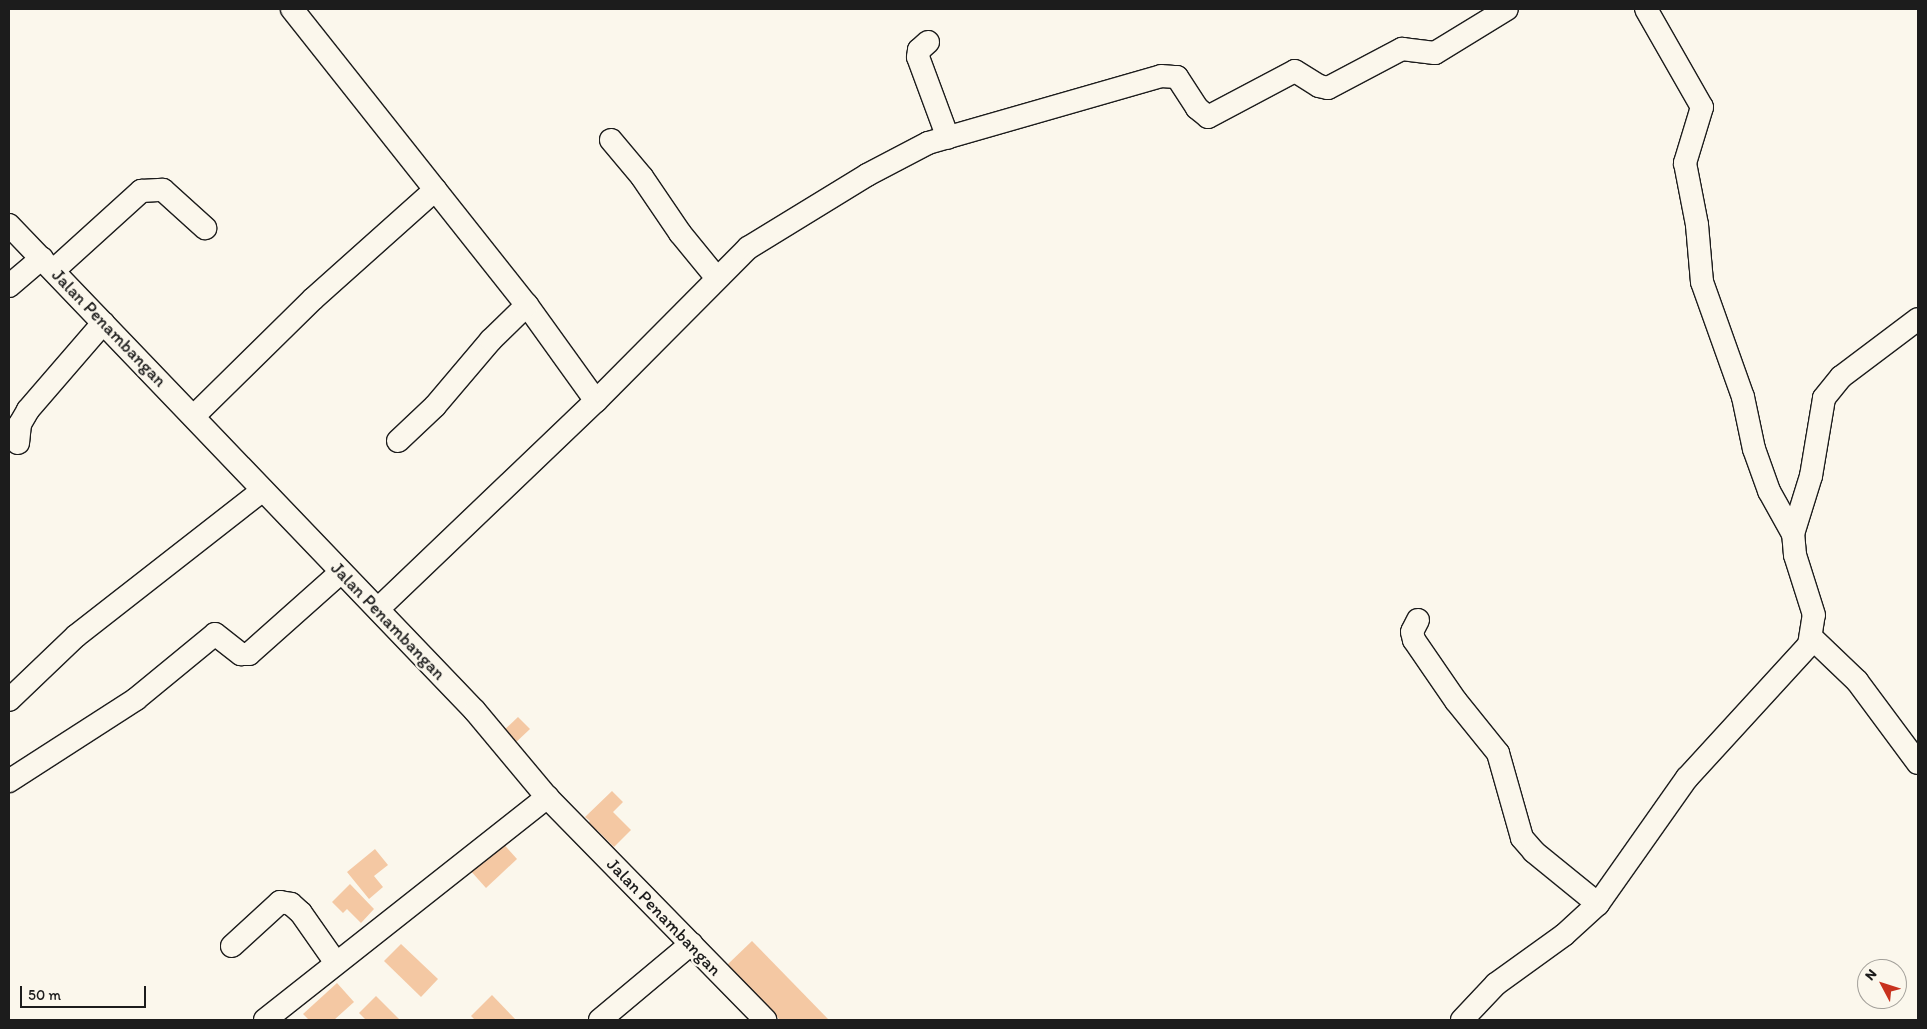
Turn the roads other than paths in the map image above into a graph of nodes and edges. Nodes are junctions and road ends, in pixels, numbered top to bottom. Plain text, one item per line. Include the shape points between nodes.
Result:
1 (1507, 9) edge
2 (1646, 9) edge
3 (295, 10) edge
4 (928, 42) dead end
5 (948, 138) junction
6 (611, 140) dead end
7 (435, 190) junction
8 (9, 225) edge
9 (205, 228) dead end
10 (48, 264) junction
11 (716, 277) junction
12 (9, 286) edge
13 (527, 305) junction
14 (1918, 319) edge
15 (103, 323) junction
16 (596, 401) junction
17 (194, 416) junction
18 (398, 441) dead end
19 (18, 443) dead end
20 (262, 490) junction
21 (1793, 534) junction
22 (341, 572) junction
23 (378, 609) junction
24 (1418, 620) dead end
25 (1811, 637) junction
26 (9, 700) edge
27 (1918, 763) edge
28 (9, 781) edge
29 (547, 797) junction
30 (1598, 904) junction
31 (690, 944) junction
32 (232, 946) dead end
33 (336, 964) junction
34 (265, 1020) edge
35 (600, 1020) edge
36 (765, 1020) edge
37 (1462, 1020) edge

1 - 5 street via 1435,53 1402,49 1328,88 1295,71 1211,116 1203,115 1177,77 1169,74 1038,109
2 - 21 street via 1702,107 1685,164 1697,225 1702,282 1742,397 1769,491
3 - 7 street
4 - 5 street via 918,50 918,56
5 - 11 street via 919,148 775,229
6 - 11 street
7 - 13 street
7 - 17 street via 313,299
8 - 10 street, Jalan Penambangan
9 - 10 street via 163,190 141,191
10 - 12 street
10 - 15 street, Jalan Penambangan
11 - 16 street
13 - 16 street
13 - 18 street via 491,340 435,406
14 - 21 street via 1841,377 1824,398 1811,476
15 - 17 street, Jalan Penambangan
15 - 19 street via 28,410 20,424
16 - 23 street
17 - 20 street, Jalan Penambangan
20 - 22 street, Jalan Penambangan
20 - 26 street via 76,636
21 - 25 street via 1795,555 1814,615
22 - 23 street, Jalan Penambangan
22 - 28 street via 249,654 242,654 215,634 136,699
23 - 29 street, Jalan Penambangan via 474,711
24 - 30 street via 1412,632 1414,640 1498,752 1522,838 1534,852
25 - 27 street via 1857,681
25 - 30 street via 1795,663 1687,778
29 - 31 street, Jalan Penambangan
29 - 33 street
30 - 37 street via 1564,935 1496,984
31 - 35 street
31 - 36 street, Jalan Penambangan
32 - 33 street via 280,902 291,904 301,913
33 - 34 street

